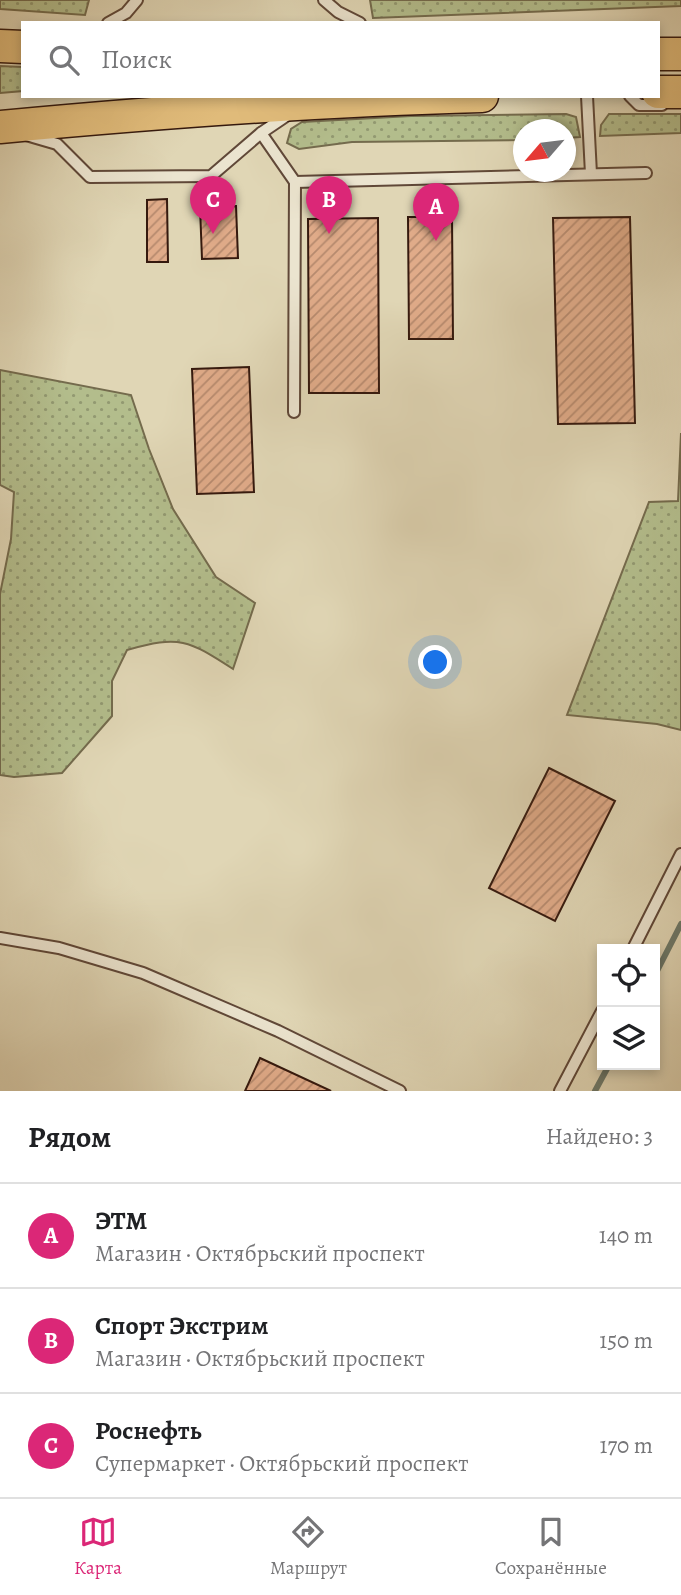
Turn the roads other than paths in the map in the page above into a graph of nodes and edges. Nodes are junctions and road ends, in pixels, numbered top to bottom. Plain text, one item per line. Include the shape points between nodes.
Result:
1 (137, 0) edge
2 (324, 0) edge
3 (111, 21) edge
4 (356, 21) edge
5 (660, 54) edge
6 (681, 54) edge
7 (670, 96) edge
8 (409, 98) edge
9 (587, 98) edge
10 (633, 98) edge
11 (373, 99) junction
12 (0, 127) edge
13 (261, 133) junction
14 (646, 173) dead end
15 (591, 174) junction
16 (295, 182) junction
17 (294, 412) dead end
18 (681, 855) edge
19 (0, 938) edge
20 (636, 944) edge
21 (597, 1021) edge
22 (400, 1091) edge
23 (560, 1091) edge

1 - 3 lane
2 - 4 lane
5 - 6 main road
7 - 10 lane via 639,105
8 - 11 main road
9 - 15 lane
11 - 12 main road
11 - 13 lane via 289,114
12 - 13 lane via 57,144 90,177 211,176
13 - 16 lane
14 - 15 lane
15 - 16 lane
16 - 17 lane
18 - 20 lane
19 - 22 lane via 59,948 143,972
21 - 23 lane

